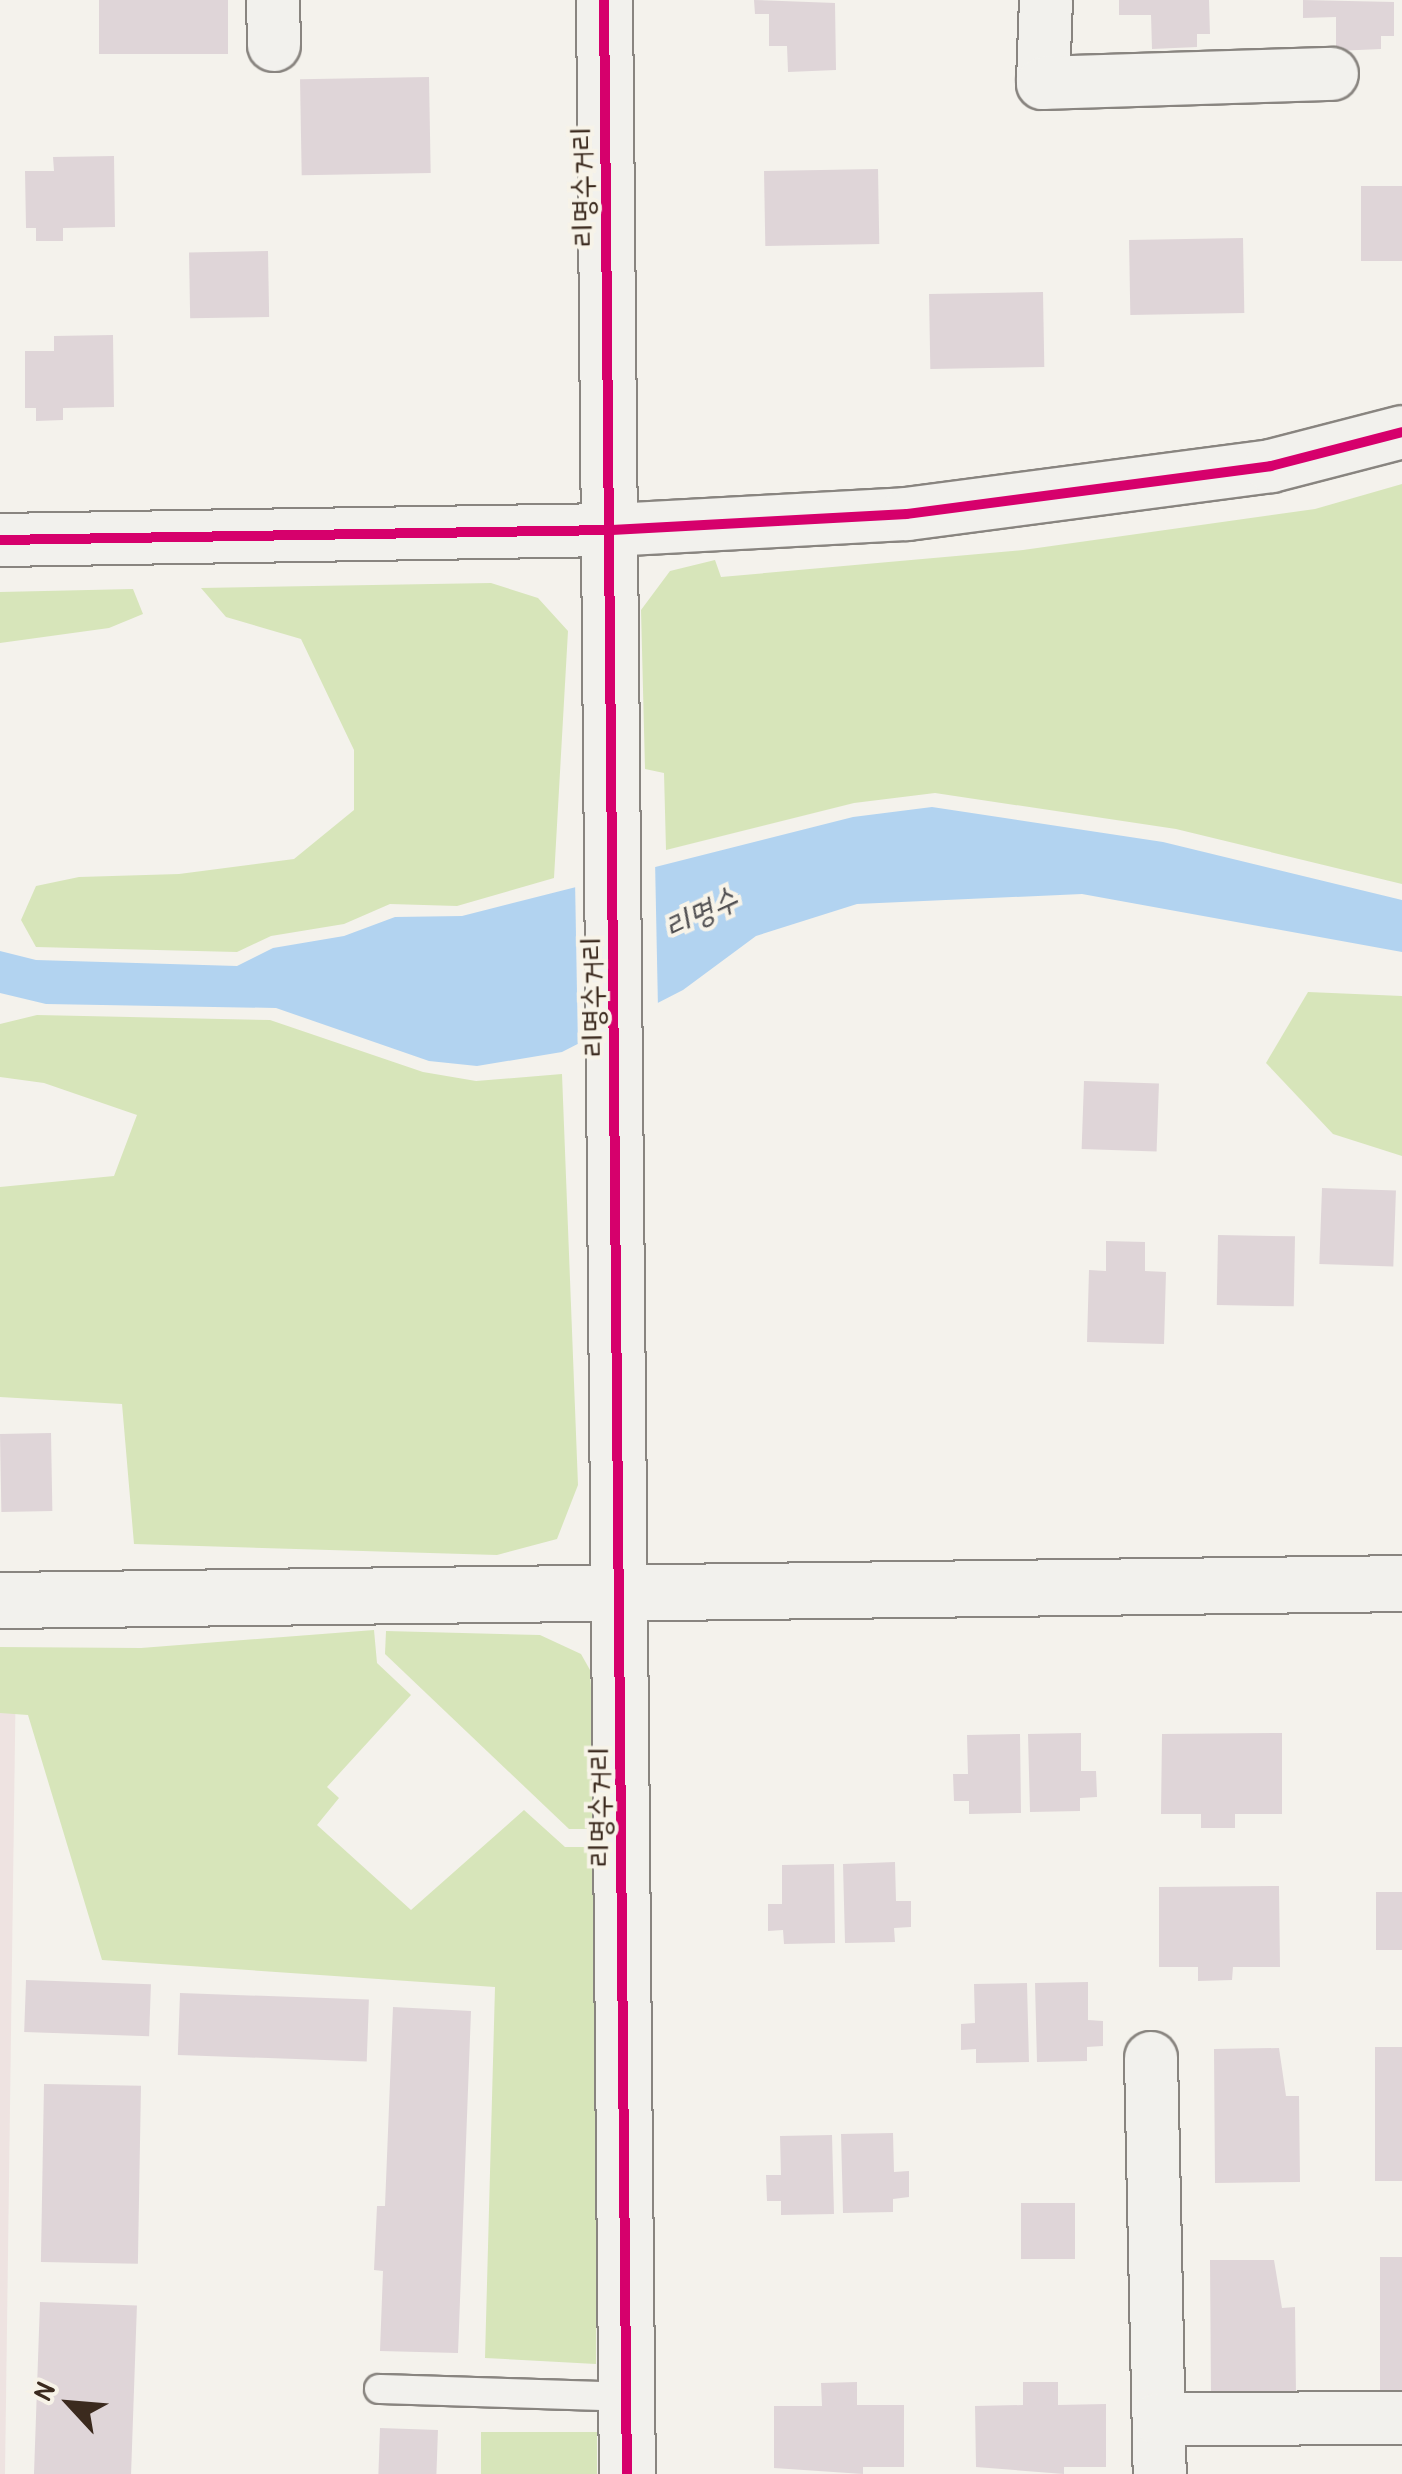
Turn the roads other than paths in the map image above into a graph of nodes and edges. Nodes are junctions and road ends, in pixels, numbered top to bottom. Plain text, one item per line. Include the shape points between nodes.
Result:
1 (604, 0) edge
2 (1046, 0) edge
3 (1332, 74) dead end
4 (1402, 432) edge
5 (612, 530) junction
6 (0, 540) edge
7 (1402, 1583) edge
8 (622, 1598) junction
9 (0, 1600) edge
10 (1150, 2058) dead end
11 (379, 2389) dead end
12 (627, 2397) junction
13 (1402, 2418) edge
14 (1159, 2420) junction
15 (627, 2474) edge
16 (1160, 2474) edge

1 - 5 street, 리명수거리
2 - 3 street via 1043,82
4 - 5 street via 1270,466 925,512
5 - 6 street
5 - 8 street, 리명수거리
7 - 8 street
8 - 9 street
8 - 12 street, 리명수거리
10 - 14 street
11 - 12 lane
12 - 15 street, 리명수거리
13 - 14 street
14 - 16 street

